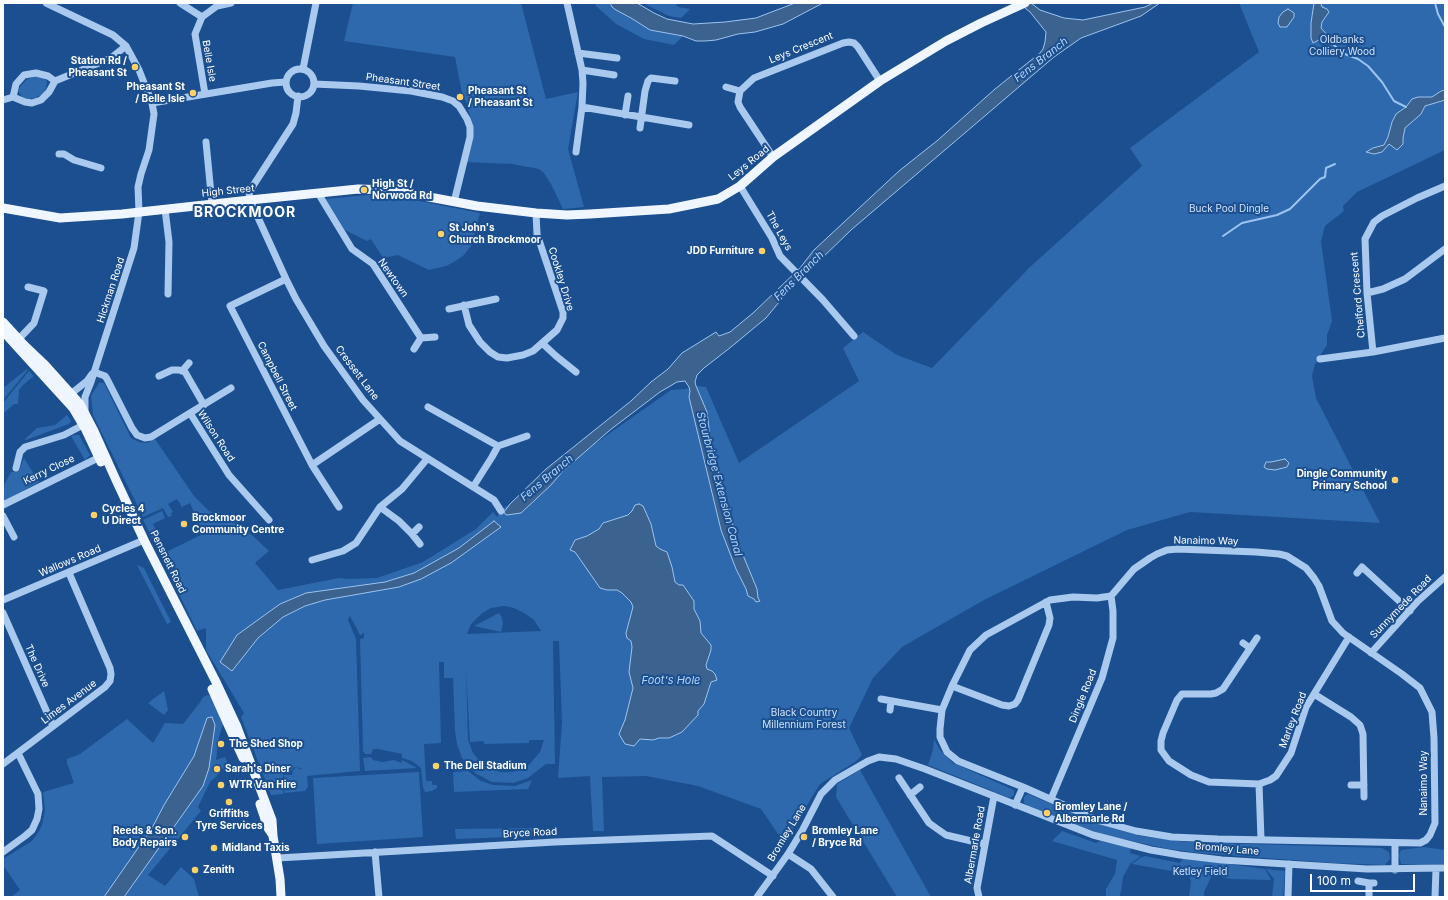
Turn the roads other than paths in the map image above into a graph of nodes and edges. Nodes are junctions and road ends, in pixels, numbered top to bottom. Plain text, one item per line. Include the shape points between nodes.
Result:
1 (46, 3) edge
2 (180, 3) edge
3 (231, 3) edge
4 (315, 3) edge
5 (567, 3) edge
6 (1022, 4) edge
7 (202, 17) junction
8 (126, 46) junction
9 (578, 53) junction
10 (617, 58) dead end
11 (302, 69) junction
12 (582, 70) junction
13 (614, 75) dead end
14 (55, 80) junction
15 (675, 81) dead end
16 (880, 81) junction
17 (286, 82) junction
18 (314, 84) junction
19 (726, 87) dead end
20 (740, 91) junction
21 (205, 94) junction
22 (298, 96) junction
23 (628, 96) dead end
24 (13, 97) junction
25 (3, 100) edge
26 (152, 103) junction
27 (582, 107) junction
28 (625, 115) junction
29 (642, 118) junction
30 (689, 125) dead end
31 (640, 128) dead end
32 (206, 142) dead end
33 (576, 152) dead end
34 (59, 154) dead end
35 (773, 157) junction
36 (101, 168) dead end
37 (740, 186) junction
38 (1445, 186) edge
39 (318, 193) junction
40 (250, 200) junction
41 (454, 202) junction
42 (212, 204) junction
43 (3, 208) edge
44 (165, 209) junction
45 (139, 212) junction
46 (536, 213) junction
47 (1445, 249) edge
48 (286, 279) junction
49 (28, 287) dead end
50 (1367, 293) junction
51 (168, 294) dead end
52 (496, 299) dead end
53 (464, 306) junction
54 (449, 309) dead end
55 (3, 322) edge
56 (3, 331) edge
57 (854, 336) dead end
58 (435, 337) dead end
59 (421, 338) junction
60 (1445, 338) edge
61 (17, 342) junction
62 (542, 343) junction
63 (414, 349) dead end
64 (1373, 352) junction
65 (1320, 359) dead end
66 (190, 363) dead end
67 (182, 371) junction
68 (94, 372) junction
69 (576, 372) dead end
70 (159, 376) dead end
71 (60, 383) junction
72 (81, 385) junction
73 (231, 388) dead end
74 (87, 391) junction
75 (61, 396) junction
76 (72, 397) junction
77 (204, 405) junction
78 (428, 407) dead end
79 (73, 408) junction
80 (190, 413) junction
81 (86, 416) junction
82 (380, 419) junction
83 (87, 425) junction
84 (527, 436) dead end
85 (498, 446) junction
86 (102, 456) junction
87 (427, 458) junction
88 (312, 465) junction
89 (16, 468) dead end
90 (474, 487) junction
91 (3, 505) edge
92 (339, 507) dead end
93 (380, 507) junction
94 (501, 511) dead end
95 (3, 516) edge
96 (269, 520) dead end
97 (419, 527) dead end
98 (412, 534) junction
99 (14, 537) dead end
100 (142, 541) junction
101 (420, 544) dead end
102 (312, 560) dead end
103 (1367, 562) dead end
104 (69, 573) junction
105 (1445, 577) edge
106 (1111, 596) junction
107 (3, 600) edge
108 (1046, 602) junction
109 (1410, 610) junction
110 (3, 614) edge
111 (1349, 637) junction
112 (1257, 638) dead end
113 (1243, 643) dead end
114 (1250, 648) junction
115 (1371, 652) junction
116 (952, 686) junction
117 (1314, 694) junction
118 (881, 699) dead end
119 (891, 701) junction
120 (890, 710) dead end
121 (942, 710) junction
122 (53, 726) junction
123 (18, 753) junction
124 (3, 764) edge
125 (900, 778) dead end
126 (1259, 784) junction
127 (1351, 785) dead end
128 (1364, 785) junction
129 (920, 787) dead end
130 (1023, 787) junction
131 (910, 795) junction
132 (994, 796) junction
133 (1364, 797) dead end
134 (1051, 799) junction
135 (1015, 805) junction
136 (1261, 839) junction
137 (1396, 843) junction
138 (984, 844) junction
139 (3, 852) edge
140 (375, 852) junction
141 (788, 854) junction
142 (278, 858) junction
143 (1289, 864) junction
144 (1445, 868) edge
145 (1436, 869) junction
146 (1394, 870) junction
147 (772, 876) junction
148 (1358, 881) dead end
149 (281, 897) edge
150 (379, 897) edge
151 (757, 897) edge
152 (832, 897) edge
153 (979, 897) edge
154 (1288, 897) edge
155 (1368, 897) edge
156 (1435, 897) edge

1 - 8 street via 114,35
2 - 7 street
3 - 7 street via 218,6
4 - 11 street
5 - 9 street
6 - 16 main road, Leys Road via 946,41
7 - 21 street, Belle Isle via 195,34
8 - 14 street via 111,58
8 - 26 street, Hickman Road
9 - 10 street
9 - 12 street
11 - 17 street via 291,72
11 - 18 street via 312,76
12 - 13 street
12 - 27 street
14 - 24 street via 41,100 32,103
14 - 24 street via 36,73 24,75 16,84
15 - 29 street via 651,78 648,80 644,91
16 - 20 street, Leys Crescent via 858,47 854,43 843,42 754,78
16 - 35 main road, Leys Road
17 - 21 street
17 - 22 street via 289,92
18 - 22 street via 308,94
18 - 41 street, Pheasant Street via 411,91 442,97 459,106 470,127 470,137
19 - 20 street
20 - 35 street via 740,107
21 - 26 street
22 - 40 street via 293,124 249,192
23 - 28 street
24 - 25 street
26 - 45 street, Hickman Road via 154,114 151,143 138,187
27 - 28 street
27 - 33 street via 581,145
28 - 29 street
29 - 30 street
29 - 31 street
32 - 42 street
34 - 36 street
35 - 37 main road, Leys Road
37 - 46 main road, Leys Road via 718,199 669,209 585,214
37 - 57 street, The Leys via 780,256
38 - 50 street, Chelford Crescent via 1389,211 1374,222 1364,244
39 - 40 main road, High Street
39 - 41 main road, High Street via 358,189 392,190
39 - 59 street, Newtown via 352,249 373,264
40 - 42 main road, High Street
40 - 48 street, Cressett Lane
41 - 46 main road, Leys Road
42 - 44 main road, High Street
43 - 45 main road, High Street via 60,218
44 - 45 main road, High Street
44 - 51 street via 169,242
45 - 68 street, Hickman Road via 134,248
46 - 62 street, Cookley Drive via 537,234 563,312 557,330
47 - 50 street via 1405,279
48 - 82 street, Cressett Lane via 324,346
48 - 88 street, Campbell Street via 230,306
49 - 61 street via 44,291 34,323
50 - 64 street, Chelford Crescent
52 - 53 street
53 - 54 street
53 - 62 street, Cookley Drive via 469,325 480,342 498,356 507,358 523,355
55 - 61 main road, Pensnett Road
56 - 61 main road, Pensnett Road
58 - 59 street
59 - 63 street
60 - 64 street
61 - 71 main road, Pensnett Road
61 - 75 main road, Pensnett Road
62 - 69 street
64 - 65 street
66 - 67 street
67 - 70 street via 172,370
67 - 77 street
68 - 72 street, Hickman Road via 88,381
68 - 74 street, Hickman Road
68 - 80 street, Wilson Road via 107,379 137,435 151,437
71 - 72 street via 71,387
71 - 76 main road, Pensnett Road
72 - 76 street, Hickman Road via 72,393
73 - 77 street
74 - 76 street via 83,396
74 - 81 street, Hickman Road via 84,404
75 - 76 street
75 - 79 main road, Pensnett Road
76 - 79 street
76 - 81 main road, Pensnett Road via 80,404
77 - 80 street
78 - 85 street
79 - 83 main road, Pensnett Road
80 - 96 street, Wilson Road via 229,475
81 - 83 main road, Pensnett Road
82 - 87 street, Cressett Lane via 400,441
82 - 88 street
83 - 86 main road, Pensnett Road
83 - 89 street via 25,447 20,452
84 - 85 street
85 - 90 street
86 - 91 street, Kerry Close
86 - 100 main road, Pensnett Road
86 - 100 main road, Pensnett Road via 133,516
87 - 90 street, Cressett Lane
87 - 93 street via 402,490
88 - 92 street, Campbell Street
90 - 94 street, Cressett Lane via 494,500
93 - 98 street
93 - 102 street via 356,543 343,552
95 - 99 street
97 - 98 street
98 - 101 street
100 - 104 street, Wallows Road
100 - 142 main road, Pensnett Road via 237,727 272,820
103 - 109 street via 1360,570
104 - 107 street, Wallows Road
104 - 122 street, Limes Avenue via 111,674 110,681 105,687
105 - 109 street, Sunnymede Road
106 - 108 street via 1073,597
106 - 111 street, Nanaimo Way via 1134,569 1167,550 1279,554 1306,568 1319,586 1332,620
106 - 134 street, Dingle Road via 1113,638 1102,678
108 - 116 street via 986,635 970,650
108 - 116 street via 1049,625 1018,700 1014,704 1002,705
109 - 115 street, Sunnymede Road
110 - 122 street, The Drive
111 - 115 street, Nanaimo Way
111 - 117 street, Marley Road
112 - 114 street, Marley Road
113 - 114 street
114 - 126 street, Marley Road via 1223,689 1216,693 1182,694 1160,741 1161,750 1169,761 1191,776 1209,782
115 - 137 street, Nanaimo Way via 1420,688 1430,708 1434,725 1433,829 1426,840 1420,843
116 - 121 street
117 - 126 street, Marley Road via 1306,707 1286,763 1276,776
117 - 128 street via 1351,716 1360,725 1363,734
118 - 119 street
119 - 120 street
119 - 121 street
121 - 130 street via 940,737 947,752 958,761
122 - 123 street, Limes Avenue
123 - 124 street, Limes Avenue
123 - 139 street via 38,794 40,809 32,830
125 - 131 street
126 - 136 street
127 - 128 street
128 - 133 street
129 - 131 street
130 - 134 street, Bromley Lane
130 - 135 street
131 - 138 street via 929,823 946,835
132 - 135 street, Bromley Lane
132 - 138 street, Albermarle Road
132 - 141 street, Bromley Lane via 896,759 879,757 835,780 821,794
134 - 136 street, Bromley Lane via 1100,821 1136,831 1172,837
135 - 143 street, Bromley Lane via 1094,835 1151,850 1210,859
136 - 137 street, Bromley Lane
137 - 146 street
138 - 153 street, Albermarle Road via 977,888
140 - 142 street, Bryce Road
140 - 147 street, Bryce Road via 712,836
140 - 150 street
141 - 147 street, Bromley Lane
141 - 152 street via 811,869
142 - 149 main road, Pensnett Road
143 - 146 street, Bromley Lane
143 - 154 street
144 - 145 street, Bromley Lane
145 - 146 street, Bromley Lane
145 - 156 street
147 - 151 street, Bromley Lane
148 - 155 street via 1371,883

